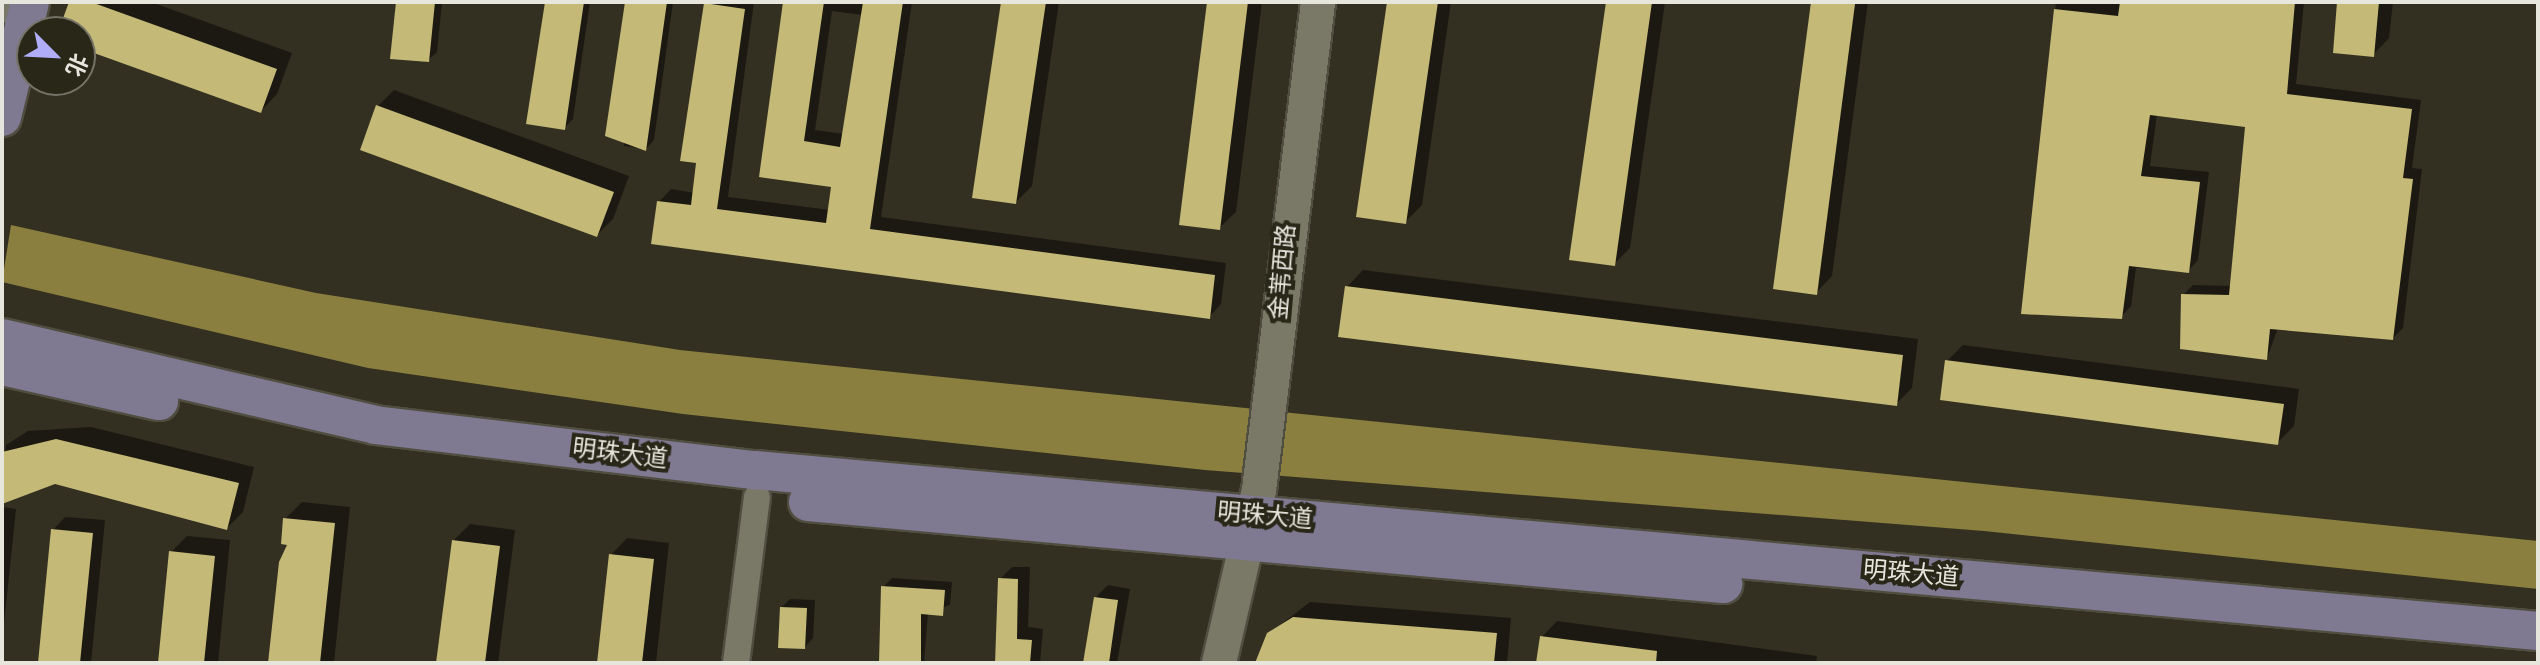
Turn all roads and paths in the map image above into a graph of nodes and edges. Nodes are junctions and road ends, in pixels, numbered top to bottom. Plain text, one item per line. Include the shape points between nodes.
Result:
1 (1318, 2) edge
2 (19, 6) edge
3 (2, 117) edge
4 (2, 338) edge
5 (2, 366) edge
6 (757, 497) junction
7 (1254, 516) junction
8 (2538, 631) edge
9 (2538, 655) edge
10 (736, 663) edge
11 (1219, 663) edge

1 - 7 street, 金苇西路
2 - 3 main road
4 - 7 main road, 明珠大道 via 375,425 755,470
5 - 6 main road, 明珠大道 via 371,449
6 - 7 main road, 明珠大道
6 - 10 street
7 - 8 main road, 明珠大道
7 - 9 main road, 明珠大道
7 - 11 street, 金苇西路

